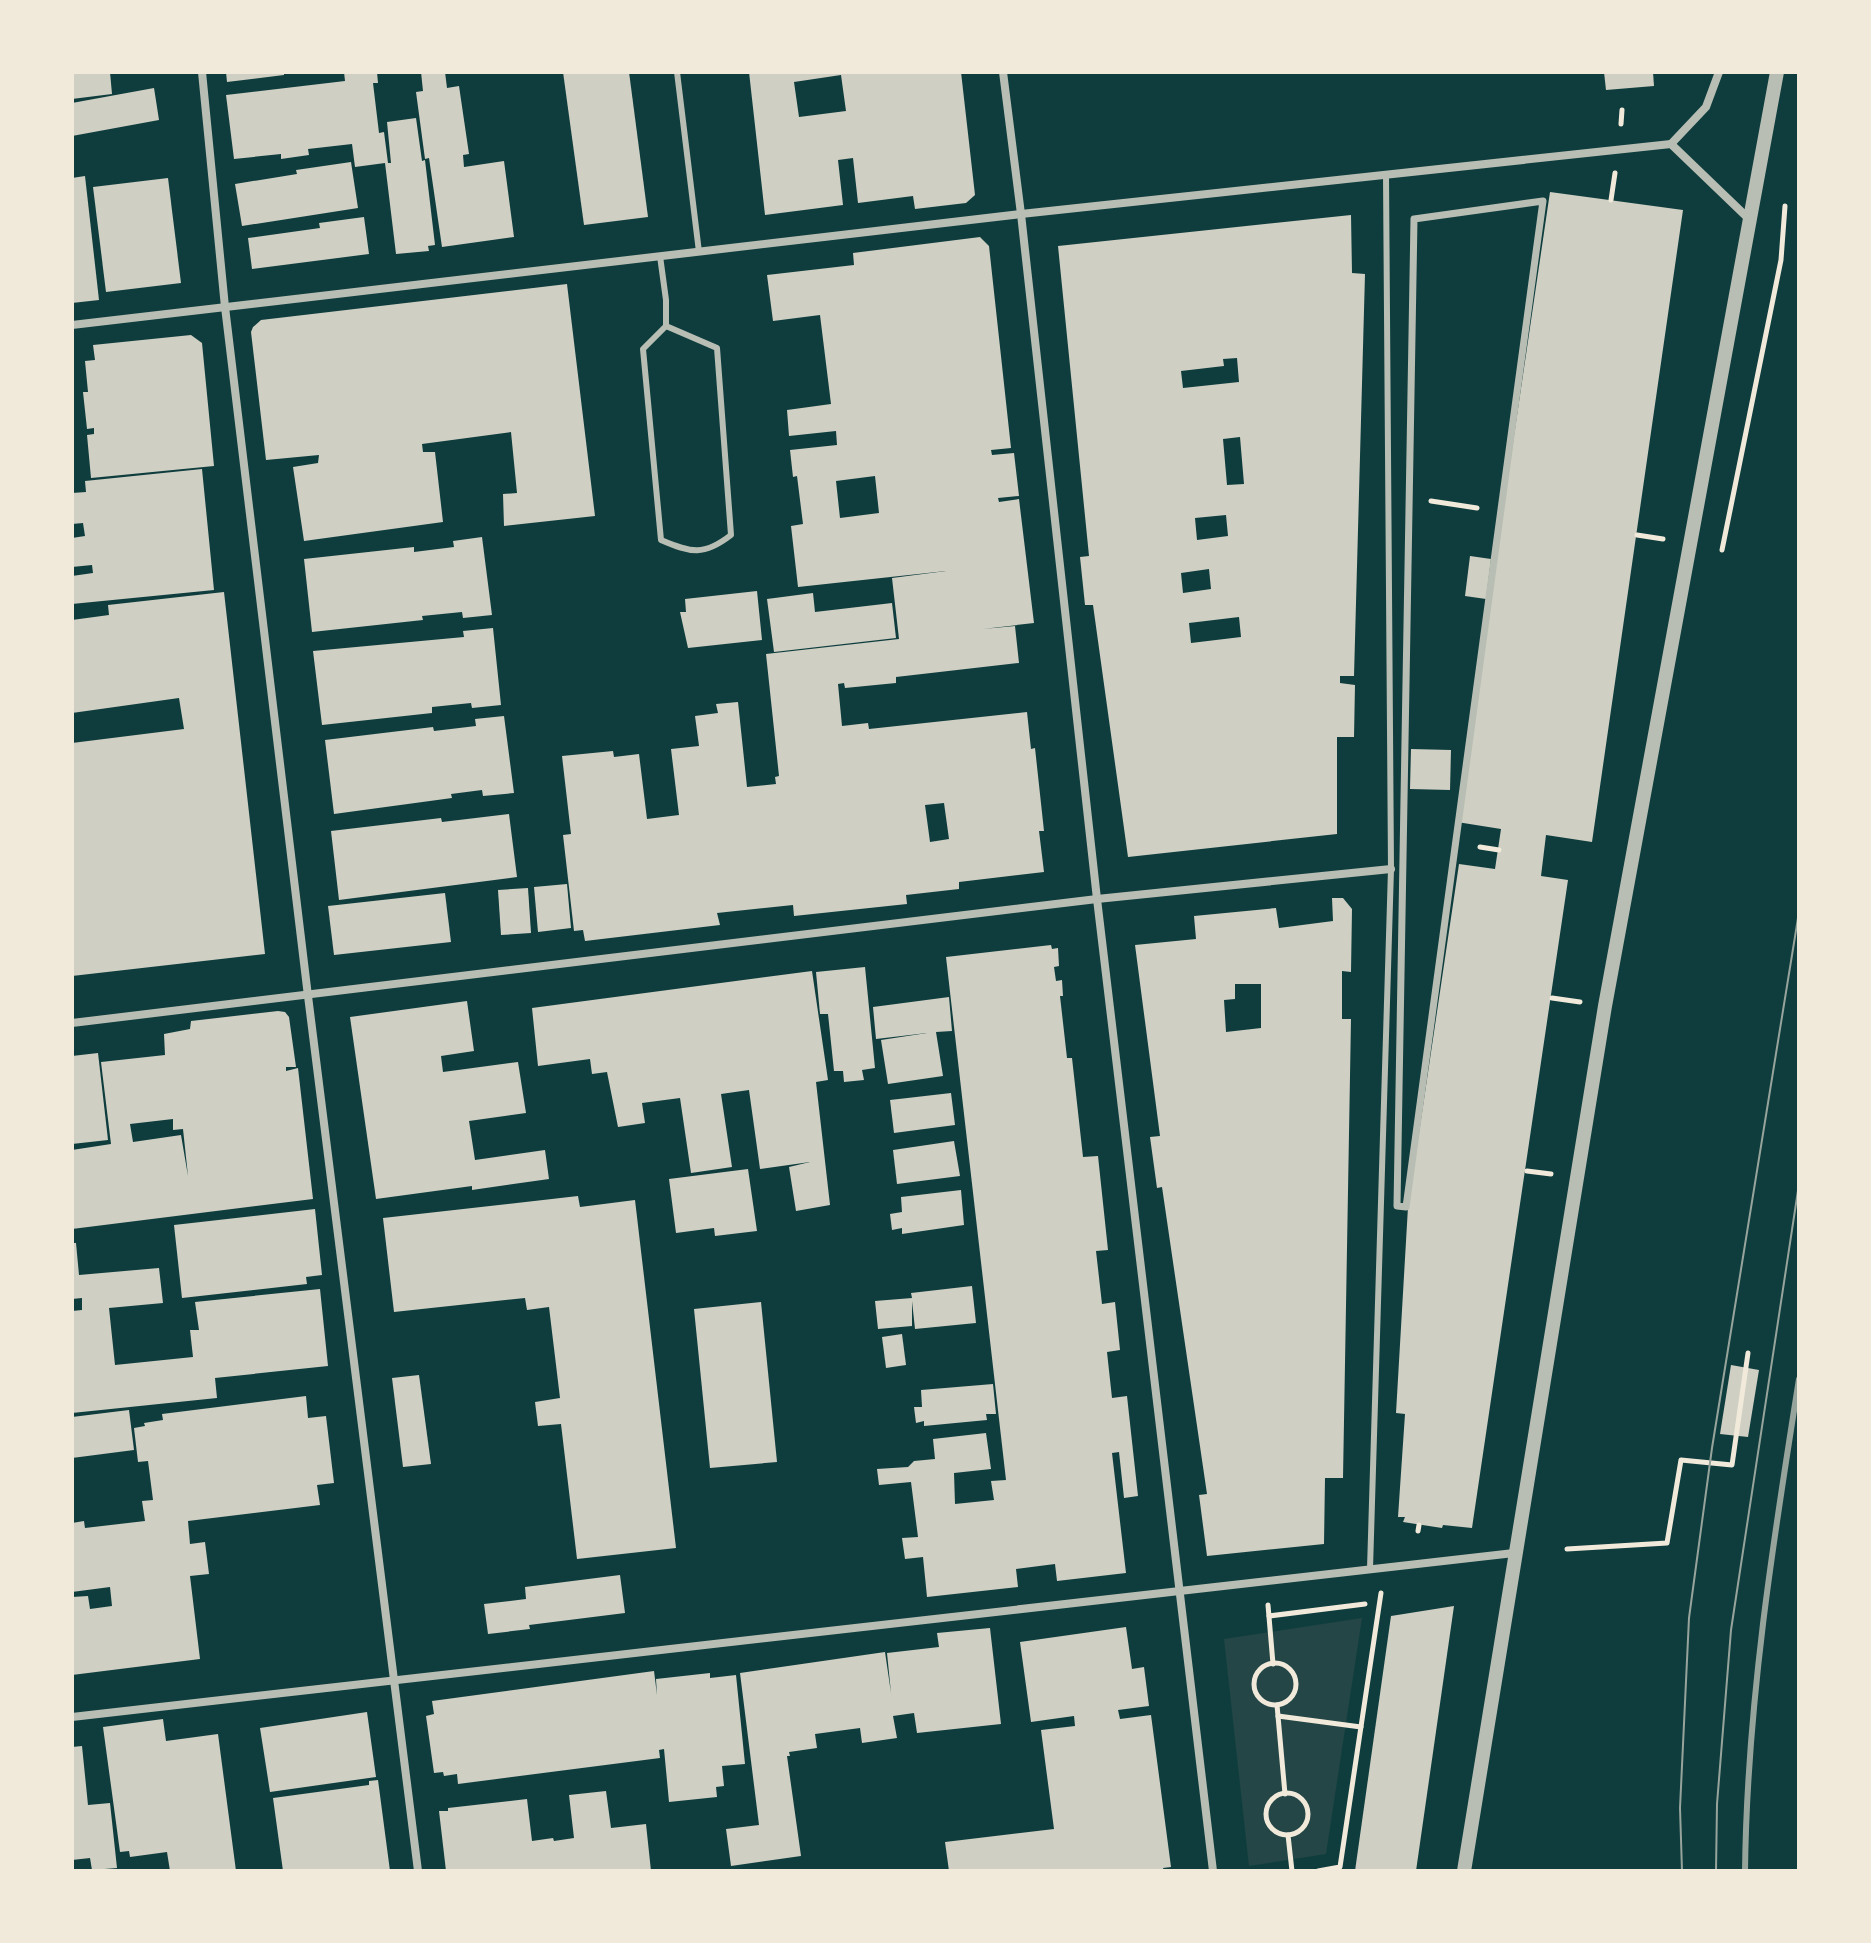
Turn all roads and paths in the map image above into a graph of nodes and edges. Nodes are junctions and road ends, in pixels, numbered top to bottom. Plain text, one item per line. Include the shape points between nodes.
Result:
1 (202, 72) edge
2 (677, 72) edge
3 (1003, 72) edge
4 (1719, 72) edge
5 (1777, 72) edge
6 (1671, 144) junction
7 (1386, 175) junction
8 (1021, 214) junction
9 (1749, 219) junction
10 (699, 252) junction
11 (660, 256) junction
12 (225, 307) junction
13 (72, 325) edge
14 (666, 326) junction
15 (1409, 497) junction
16 (1501, 512) junction
17 (1391, 869) junction
18 (1097, 899) junction
19 (308, 996) junction
20 (72, 1023) edge
21 (1748, 1353) dead end
22 (1567, 1549) dead end
23 (1514, 1553) junction
24 (1385, 1568) junction
25 (1370, 1569) junction
26 (1265, 1581) junction
27 (1180, 1591) junction
28 (1365, 1604) dead end
29 (1269, 1616) junction
30 (1273, 1664) junction
31 (393, 1679) junction
32 (1277, 1705) junction
33 (1278, 1716) junction
34 (72, 1717) edge
35 (1361, 1727) junction
36 (1285, 1794) junction
37 (1288, 1835) junction
38 (418, 1871) edge
39 (1213, 1871) edge
40 (1292, 1871) edge
41 (1318, 1871) edge
42 (1464, 1871) edge

1 - 12 street
2 - 10 lane
3 - 8 street
4 - 6 street via 1706,107
5 - 9 street
6 - 7 street
6 - 9 street
7 - 8 street
7 - 17 lane
8 - 10 street
8 - 18 street
9 - 23 street via 1605,1006
10 - 11 street
11 - 12 street
11 - 14 lane
12 - 13 street
12 - 19 street
14 - 14 lane via 643,349 661,540 690,552 717,546 731,535 717,348
15 - 16 path
15 - 16 street via 1414,219 1543,201
15 - 16 street via 1397,1206 1406,1207
17 - 18 street
17 - 25 lane
18 - 19 street
18 - 27 street
19 - 20 street
19 - 31 street
21 - 22 path via 1732,1465 1681,1460 1667,1543
23 - 24 street
23 - 42 street
24 - 25 street
24 - 35 path
25 - 26 street
26 - 27 street
26 - 29 path
27 - 31 street
27 - 39 street
28 - 29 path
29 - 30 path
30 - 32 path via 1254,1677 1256,1694
30 - 32 path via 1282,1663 1296,1675 1296,1692
31 - 34 street
31 - 38 street
32 - 33 path
33 - 35 path
33 - 36 path
35 - 41 path via 1340,1867
36 - 37 path via 1277,1794 1266,1806 1267,1824
36 - 37 path via 1294,1793 1307,1805 1308,1821
37 - 40 path

